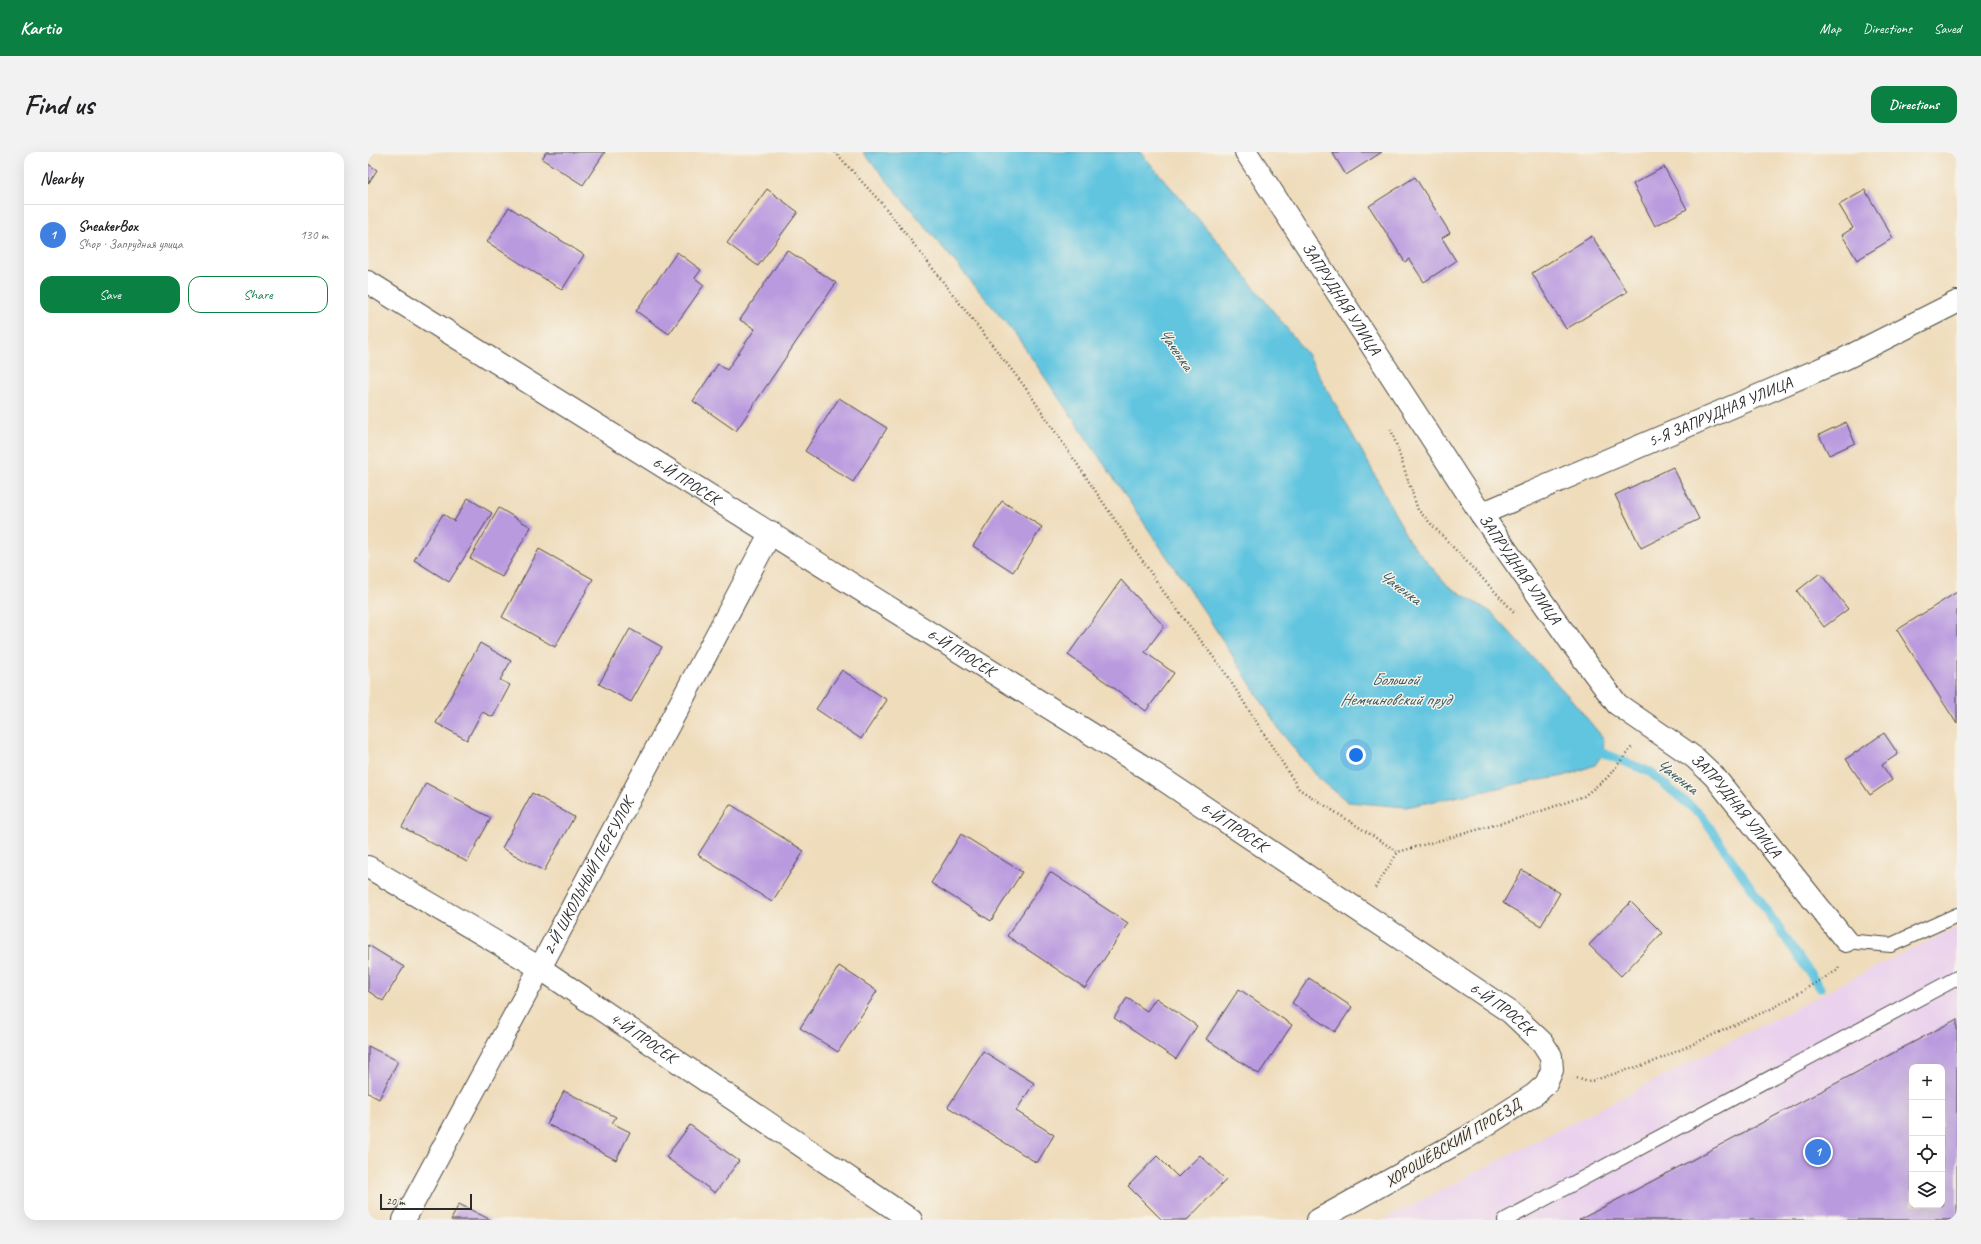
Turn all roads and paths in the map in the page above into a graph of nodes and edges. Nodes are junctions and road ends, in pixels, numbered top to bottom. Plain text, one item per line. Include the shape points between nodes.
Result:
1 (835, 152) edge
2 (1246, 152) edge
3 (368, 282) edge
4 (1957, 302) edge
5 (1480, 514) junction
6 (771, 532) junction
7 (1649, 726) junction
8 (1398, 852) junction
9 (368, 867) edge
10 (1360, 911) junction
11 (1957, 915) edge
12 (1846, 941) joint
13 (540, 968) junction
14 (1836, 971) dead end
15 (1957, 978) edge
16 (1552, 1070) junction
17 (404, 1220) edge
18 (911, 1220) edge
19 (1318, 1220) edge
20 (1505, 1220) edge

1 - 8 path via 884,206 1025,387 1163,591 1224,671 1298,789
2 - 5 street, ЗАПРУДНАЯ УЛИЦА
3 - 6 street, 6-Й ПРОСЕК
4 - 5 street, 5-Я ЗАПРУДНАЯ УЛИЦА via 1844,359
5 - 7 street, ЗАПРУДНАЯ УЛИЦА via 1617,704
6 - 10 street, 6-Й ПРОСЕК via 1149,770
6 - 13 street, 2-Й ШКОЛЬНЫЙ ПЕРЕУЛОК
7 - 8 path via 1606,778 1584,796 1530,815
7 - 12 street, ЗАПРУДНАЯ УЛИЦА via 1695,758 1714,776
8 - 10 path
9 - 13 street, 4-Й ПРОСЕК
10 - 16 street, 6-Й ПРОСЕК via 1510,1012 1542,1042 1551,1056
11 - 12 lane via 1891,945
13 - 17 street, 2-Й ШКОЛЬНЫЙ ПЕРЕУЛОК
13 - 18 street, 4-Й ПРОСЕК
14 - 16 path via 1793,997 1653,1062 1588,1082
15 - 20 lane
16 - 19 street, ХОРОШЁВСКИЙ ПРОЕЗД via 1546,1084 1535,1094 1466,1138

